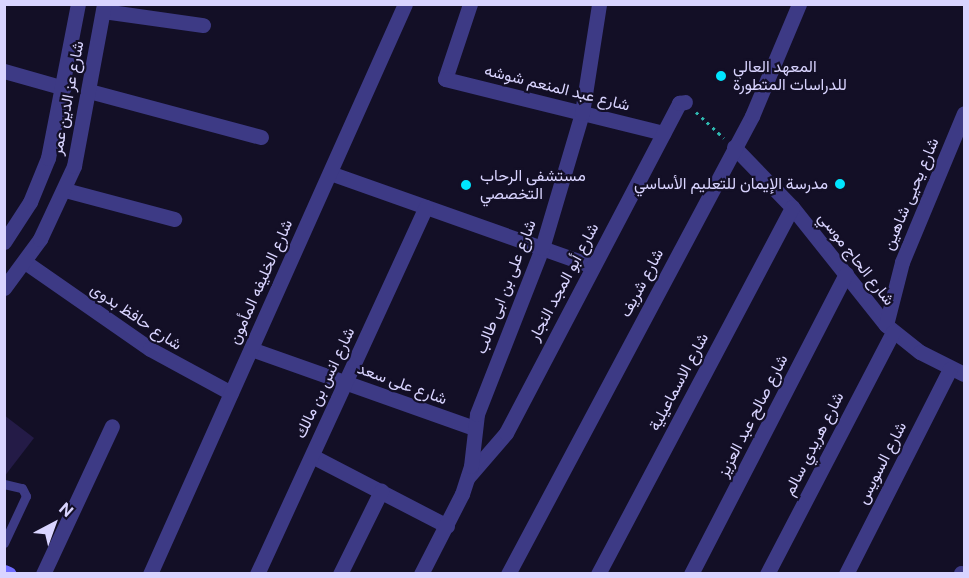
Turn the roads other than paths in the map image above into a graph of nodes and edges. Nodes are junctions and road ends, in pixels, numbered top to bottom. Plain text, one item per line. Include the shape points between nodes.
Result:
1 (78, 4) edge
2 (405, 4) edge
3 (470, 4) edge
4 (599, 4) edge
5 (799, 4) edge
6 (103, 8) edge
7 (203, 25) dead end
8 (4, 71) edge
9 (63, 88) junction
10 (89, 91) junction
11 (685, 102) road end
12 (582, 113) junction
13 (964, 113) edge
14 (663, 134) junction
15 (261, 137) dead end
16 (734, 147) junction
17 (330, 173) junction
18 (65, 190) junction
19 (426, 207) junction
20 (792, 207) junction
21 (174, 219) dead end
22 (5, 242) edge
23 (542, 248) junction
24 (26, 262) junction
25 (593, 266) junction
26 (846, 274) junction
27 (4, 288) edge
28 (889, 328) junction
29 (251, 349) junction
30 (957, 371) edge
31 (345, 382) junction
32 (231, 393) junction
33 (112, 426) dead end
34 (474, 428) junction
35 (312, 456) junction
36 (468, 477) junction
37 (4, 484) edge
38 (381, 491) junction
39 (447, 526) junction
40 (4, 543) edge
41 (43, 573) edge
42 (150, 573) edge
43 (257, 573) edge
44 (340, 573) edge
45 (421, 573) edge
46 (508, 573) edge
47 (598, 573) edge
48 (691, 573) edge
49 (767, 573) edge
50 (846, 573) edge

1 - 9 street, شارع عز الدين عمر
2 - 17 street, شارع الخليفه المأمون
3 - 12 street, شارع عبد المنعم شوشه via 444,76
4 - 12 street, شارع على بن ابى طالب
5 - 16 street, شارع شريف via 766,85
6 - 7 street
6 - 10 street, شارع عز الدين عمر
8 - 9 street
9 - 22 street, شارع عز الدين عمر via 55,135 40,180
10 - 15 street
10 - 18 street, شارع عز الدين عمر via 81,141
11 - 14 street, شارع أبو المجد النجار via 679,103
12 - 14 street, شارع عبد المنعم شوشه
12 - 23 street, شارع على بن ابى طالب
13 - 28 street, شارع يحيى شاهين via 902,262
14 - 25 street, شارع أبو المجد النجار
16 - 20 street, شارع الحاج موسي
16 - 46 street, شارع شريف
17 - 19 street
17 - 29 street, شارع الخليفه المأمون
18 - 21 street
18 - 24 street, شارع عز الدين عمر
19 - 23 street
19 - 31 street, شارع انس بن مالك
20 - 26 street, شارع الحاج موسي
20 - 47 street, شارع الاسماعيلية
23 - 25 street
23 - 34 street, شارع على بن ابى طالب
24 - 27 street, شارع عز الدين عمر
24 - 32 street, شارع حافظ بدوى via 150,349
25 - 36 street, شارع أبو المجد النجار via 506,433
26 - 28 street, شارع الحاج موسي
26 - 48 street, شارع صالح عبد العزيز
28 - 30 street, شارع الحاج موسي
28 - 49 street, شارع هريدي سالم
29 - 31 street, شارع على سعد
29 - 32 street, شارع الخليفه المأمون
30 - 50 street, شارع السويس
31 - 34 street, شارع على سعد
31 - 35 street, شارع انس بن مالك
32 - 42 street, شارع الخليفه المأمون
33 - 41 street
34 - 36 street, شارع على بن ابى طالب
35 - 38 street
35 - 43 street, شارع انس بن مالك
36 - 39 street, شارع على بن ابى طالب
37 - 40 lane via 22,488 26,496
38 - 39 street
38 - 44 street
39 - 45 street, شارع على بن ابى طالب

